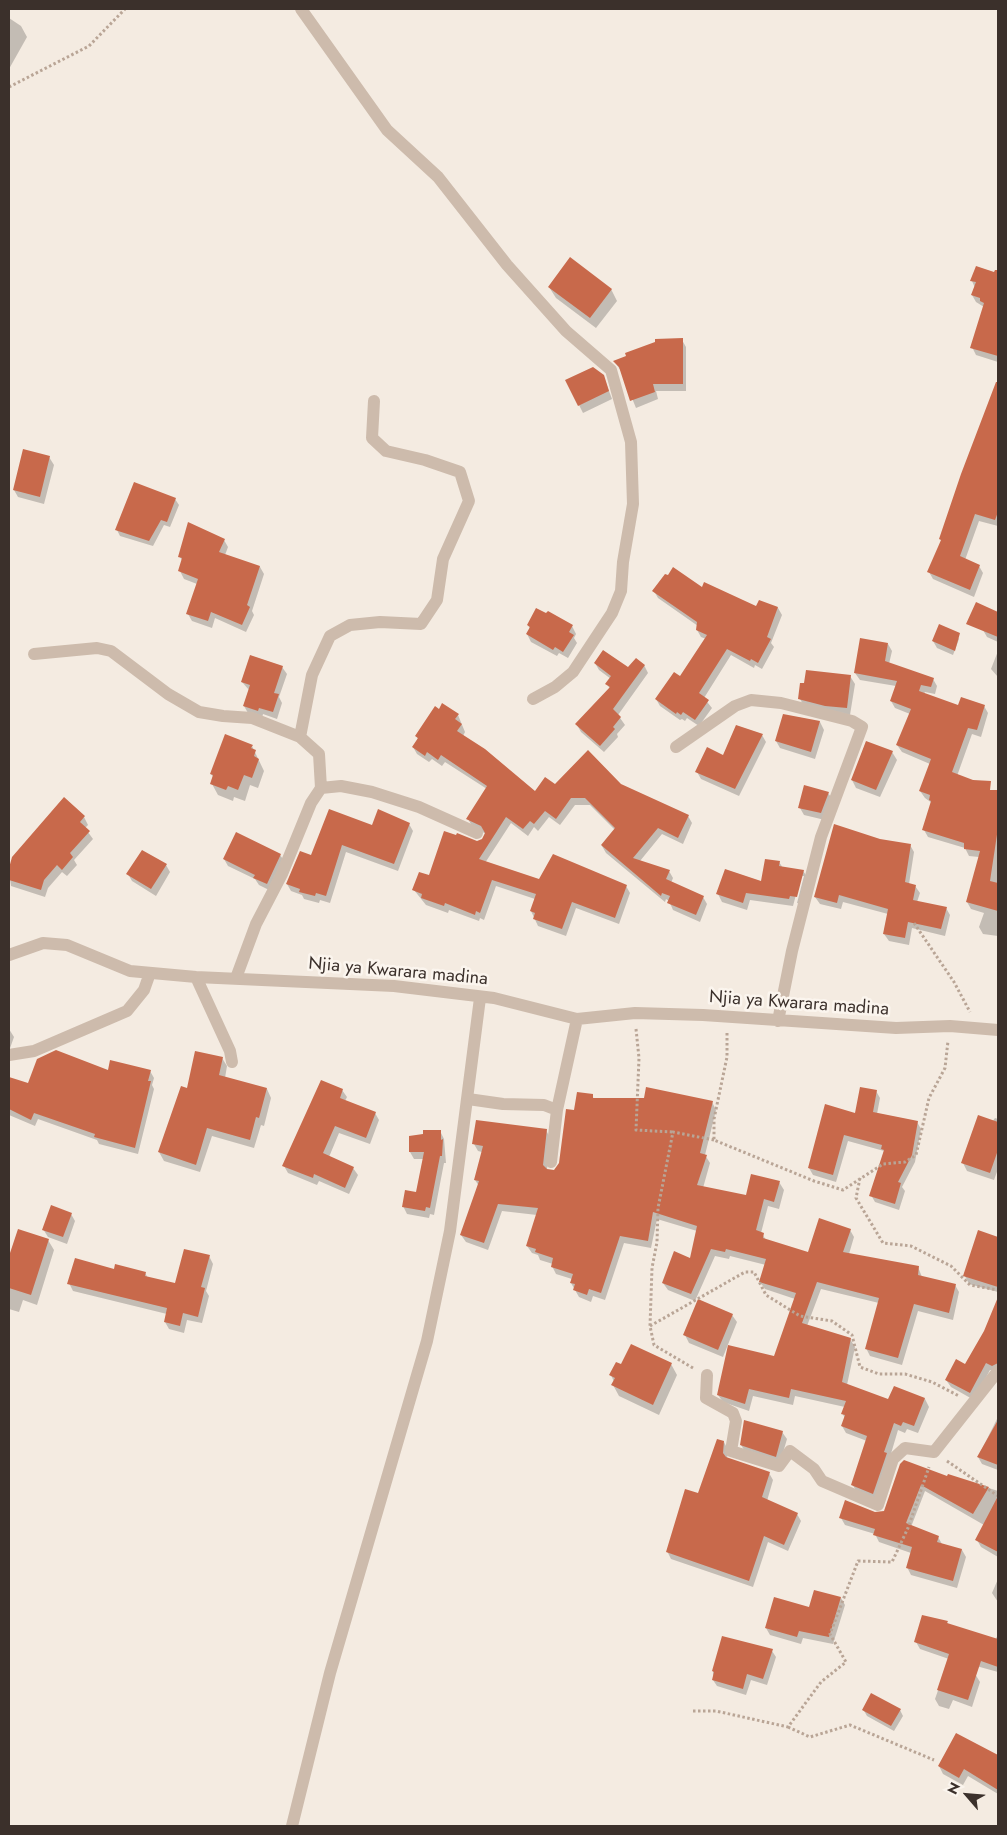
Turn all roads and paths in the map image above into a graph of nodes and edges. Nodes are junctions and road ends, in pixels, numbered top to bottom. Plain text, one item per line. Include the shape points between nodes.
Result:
1 (125, 9) edge
2 (301, 9) edge
3 (9, 87) edge
4 (374, 401) dead end
5 (34, 654) dead end
6 (533, 699) dead end
7 (300, 737) junction
8 (676, 748) dead end
9 (321, 788) junction
10 (477, 832) dead end
11 (914, 923) dead end
12 (9, 955) edge
13 (150, 973) junction
14 (196, 977) junction
15 (236, 978) junction
16 (480, 998) junction
17 (635, 1014) junction
18 (721, 1016) junction
19 (577, 1019) junction
20 (778, 1021) junction
21 (950, 1026) junction
22 (978, 1028) junction
23 (998, 1030) edge
24 (9, 1055) edge
25 (232, 1062) dead end
26 (468, 1099) junction
27 (557, 1110) junction
28 (673, 1132) junction
29 (714, 1140) junction
30 (551, 1162) dead end
31 (860, 1178) junction
32 (998, 1290) edge
33 (650, 1326) junction
34 (998, 1371) edge
35 (707, 1375) joint
36 (973, 1403) junction
37 (934, 1452) junction
38 (998, 1496) edge
39 (693, 1711) dead end
40 (788, 1726) junction
41 (934, 1760) dead end
42 (292, 1826) edge

1 - 3 path via 89,46
2 - 6 street via 387,130 438,177 507,265 566,330 610,370 631,442 633,504 621,591 612,613 574,672
4 - 7 street via 372,438 386,450 460,472 470,501 443,559 437,600 422,624 380,622 350,625 330,636 312,675
5 - 7 street via 97,648 111,651 168,694 199,712 252,718
7 - 9 street via 319,754
8 - 20 street via 735,706 751,700 781,703 852,721 862,727 821,837
9 - 10 street via 341,786 372,792 419,807
9 - 15 street via 311,803 282,874 256,924
11 - 22 path via 954,982
12 - 13 street, Njia ya Kwarara madina via 43,943 67,945 130,972
13 - 14 street, Njia ya Kwarara madina
13 - 24 street via 144,990 127,1011 34,1051
14 - 15 street, Njia ya Kwarara madina
14 - 25 street
15 - 16 street, Njia ya Kwarara madina via 394,986
16 - 19 street, Njia ya Kwarara madina via 494,998
16 - 26 street
17 - 18 street, Njia ya Kwarara madina
17 - 19 street, Njia ya Kwarara madina
17 - 28 path via 639,1058 636,1130
18 - 20 street, Njia ya Kwarara madina
18 - 29 path via 728,1036 727,1057 714,1120
19 - 27 street
20 - 21 street, Njia ya Kwarara madina via 896,1028
21 - 22 street, Njia ya Kwarara madina
21 - 31 path via 945,1068 929,1098 916,1155 905,1162 883,1164
22 - 23 street, Njia ya Kwarara madina
26 - 27 street via 503,1104 544,1104
26 - 42 street via 450,1231 428,1341 330,1673
27 - 30 street
28 - 29 path
28 - 33 path via 658,1208
29 - 31 path via 843,1190
31 - 32 path via 856,1198 883,1242 911,1246 951,1266 970,1285
33 - 35 path via 654,1345
33 - 36 path via 746,1272 754,1272 766,1295 800,1316 832,1321 852,1335 860,1367 879,1374 905,1374 932,1382
34 - 36 street
35 - 37 street via 706,1398 733,1413 736,1422 731,1451 779,1466 790,1451 814,1469 822,1481 878,1505 899,1453 905,1448
36 - 37 street
37 - 38 path
37 - 40 path via 908,1528 892,1562 858,1561 830,1634 846,1662 821,1682
39 - 40 path via 716,1710
40 - 41 path via 810,1737 850,1725

